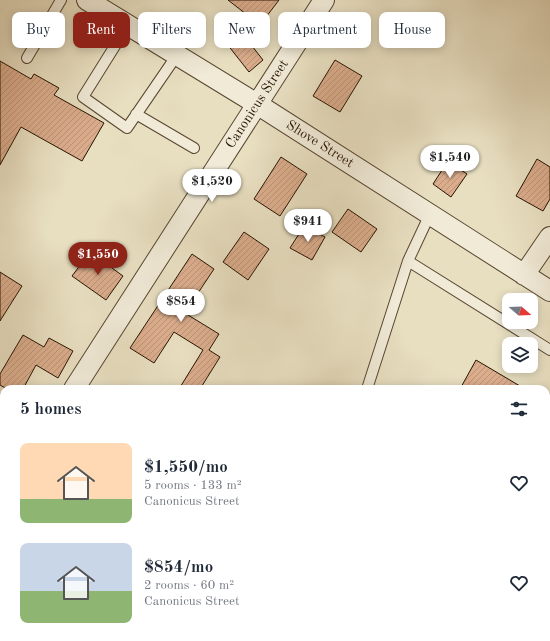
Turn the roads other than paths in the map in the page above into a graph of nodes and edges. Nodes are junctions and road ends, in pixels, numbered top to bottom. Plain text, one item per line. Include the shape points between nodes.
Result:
1 (61, 0) edge
2 (87, 0) edge
3 (324, 0) edge
4 (107, 12) edge
5 (130, 26) edge
6 (114, 48) edge
7 (176, 55) junction
8 (27, 58) dead end
9 (257, 104) junction
10 (136, 114) junction
11 (194, 148) dead end
12 (430, 214) junction
13 (550, 236) edge
14 (408, 261) junction
15 (524, 275) junction
16 (550, 291) edge
17 (550, 350) edge
18 (77, 385) edge
19 (368, 385) edge

1 - 8 lane
2 - 4 street, Shove Street
3 - 9 street, Canonicus Street
5 - 7 street, Shove Street
6 - 10 lane via 83,97 127,128
7 - 9 street, Shove Street
7 - 10 lane
9 - 12 street, Shove Street
9 - 18 street, Canonicus Street
10 - 11 lane
12 - 14 lane
12 - 15 street, Shove Street
13 - 15 street
14 - 17 lane
14 - 19 lane
15 - 16 street, Shove Street

